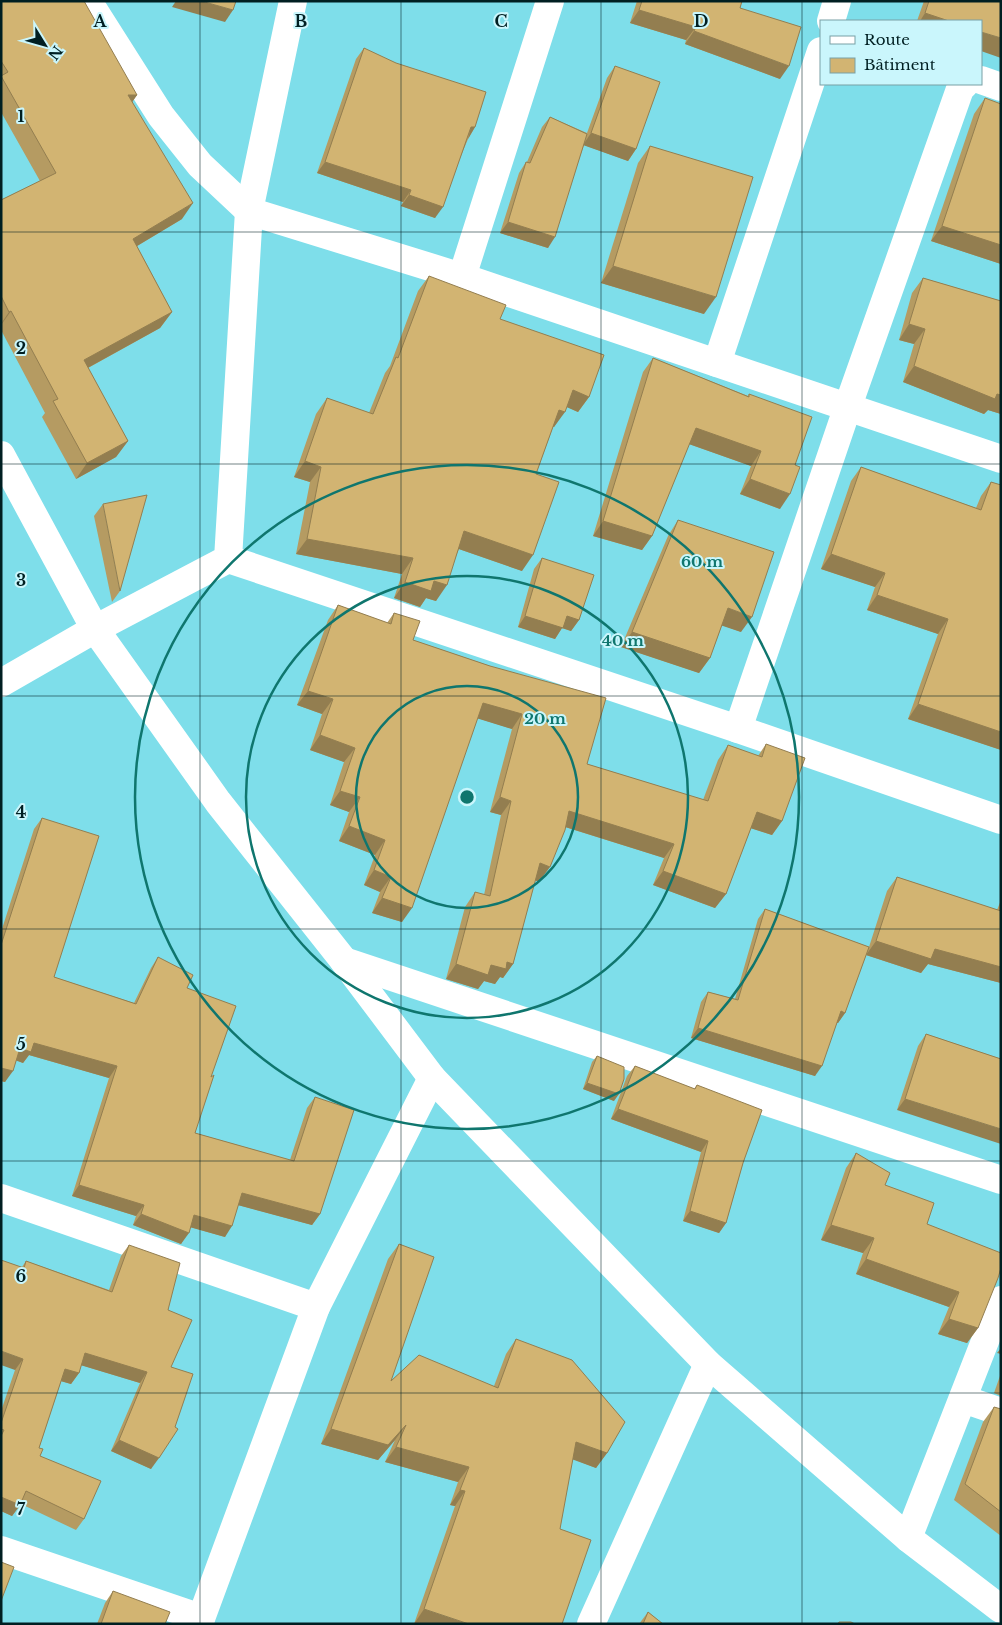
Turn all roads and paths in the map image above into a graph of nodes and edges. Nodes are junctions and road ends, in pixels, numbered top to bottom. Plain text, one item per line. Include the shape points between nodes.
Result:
1 (88, 1) edge
2 (293, 1) edge
3 (550, 1) edge
4 (838, 1) edge
5 (831, 20) edge
6 (820, 54) edge
7 (982, 80) edge
8 (964, 85) edge
9 (1001, 87) edge
10 (250, 211) junction
11 (462, 277) junction
12 (716, 363) junction
13 (848, 406) junction
14 (1, 455) edge
15 (1001, 459) edge
16 (228, 559) junction
17 (95, 629) junction
18 (1, 682) edge
19 (738, 729) junction
20 (1001, 820) edge
21 (344, 961) junction
22 (432, 1078) junction
23 (1001, 1180) edge
24 (1, 1198) edge
25 (1001, 1300) edge
26 (316, 1307) junction
27 (708, 1364) junction
28 (963, 1398) junction
29 (1001, 1412) edge
30 (908, 1538) junction
31 (1, 1550) edge
32 (1001, 1609) edge
33 (200, 1621) edge
34 (591, 1624) edge

1 - 10 street via 161,116 200,165
2 - 10 street
3 - 11 street
4 - 5 street
6 - 12 street
7 - 9 street
8 - 13 street
10 - 11 street
10 - 16 street
11 - 12 street
12 - 13 street
13 - 15 street
13 - 19 street
14 - 17 street
16 - 17 street
16 - 19 street
17 - 18 street
17 - 21 street via 218,802
19 - 20 street
21 - 22 street
21 - 23 street
22 - 26 street
22 - 27 street
24 - 26 street
25 - 28 street
26 - 33 street
27 - 30 street
27 - 34 street
28 - 29 street
28 - 30 street
30 - 32 street
31 - 33 street

